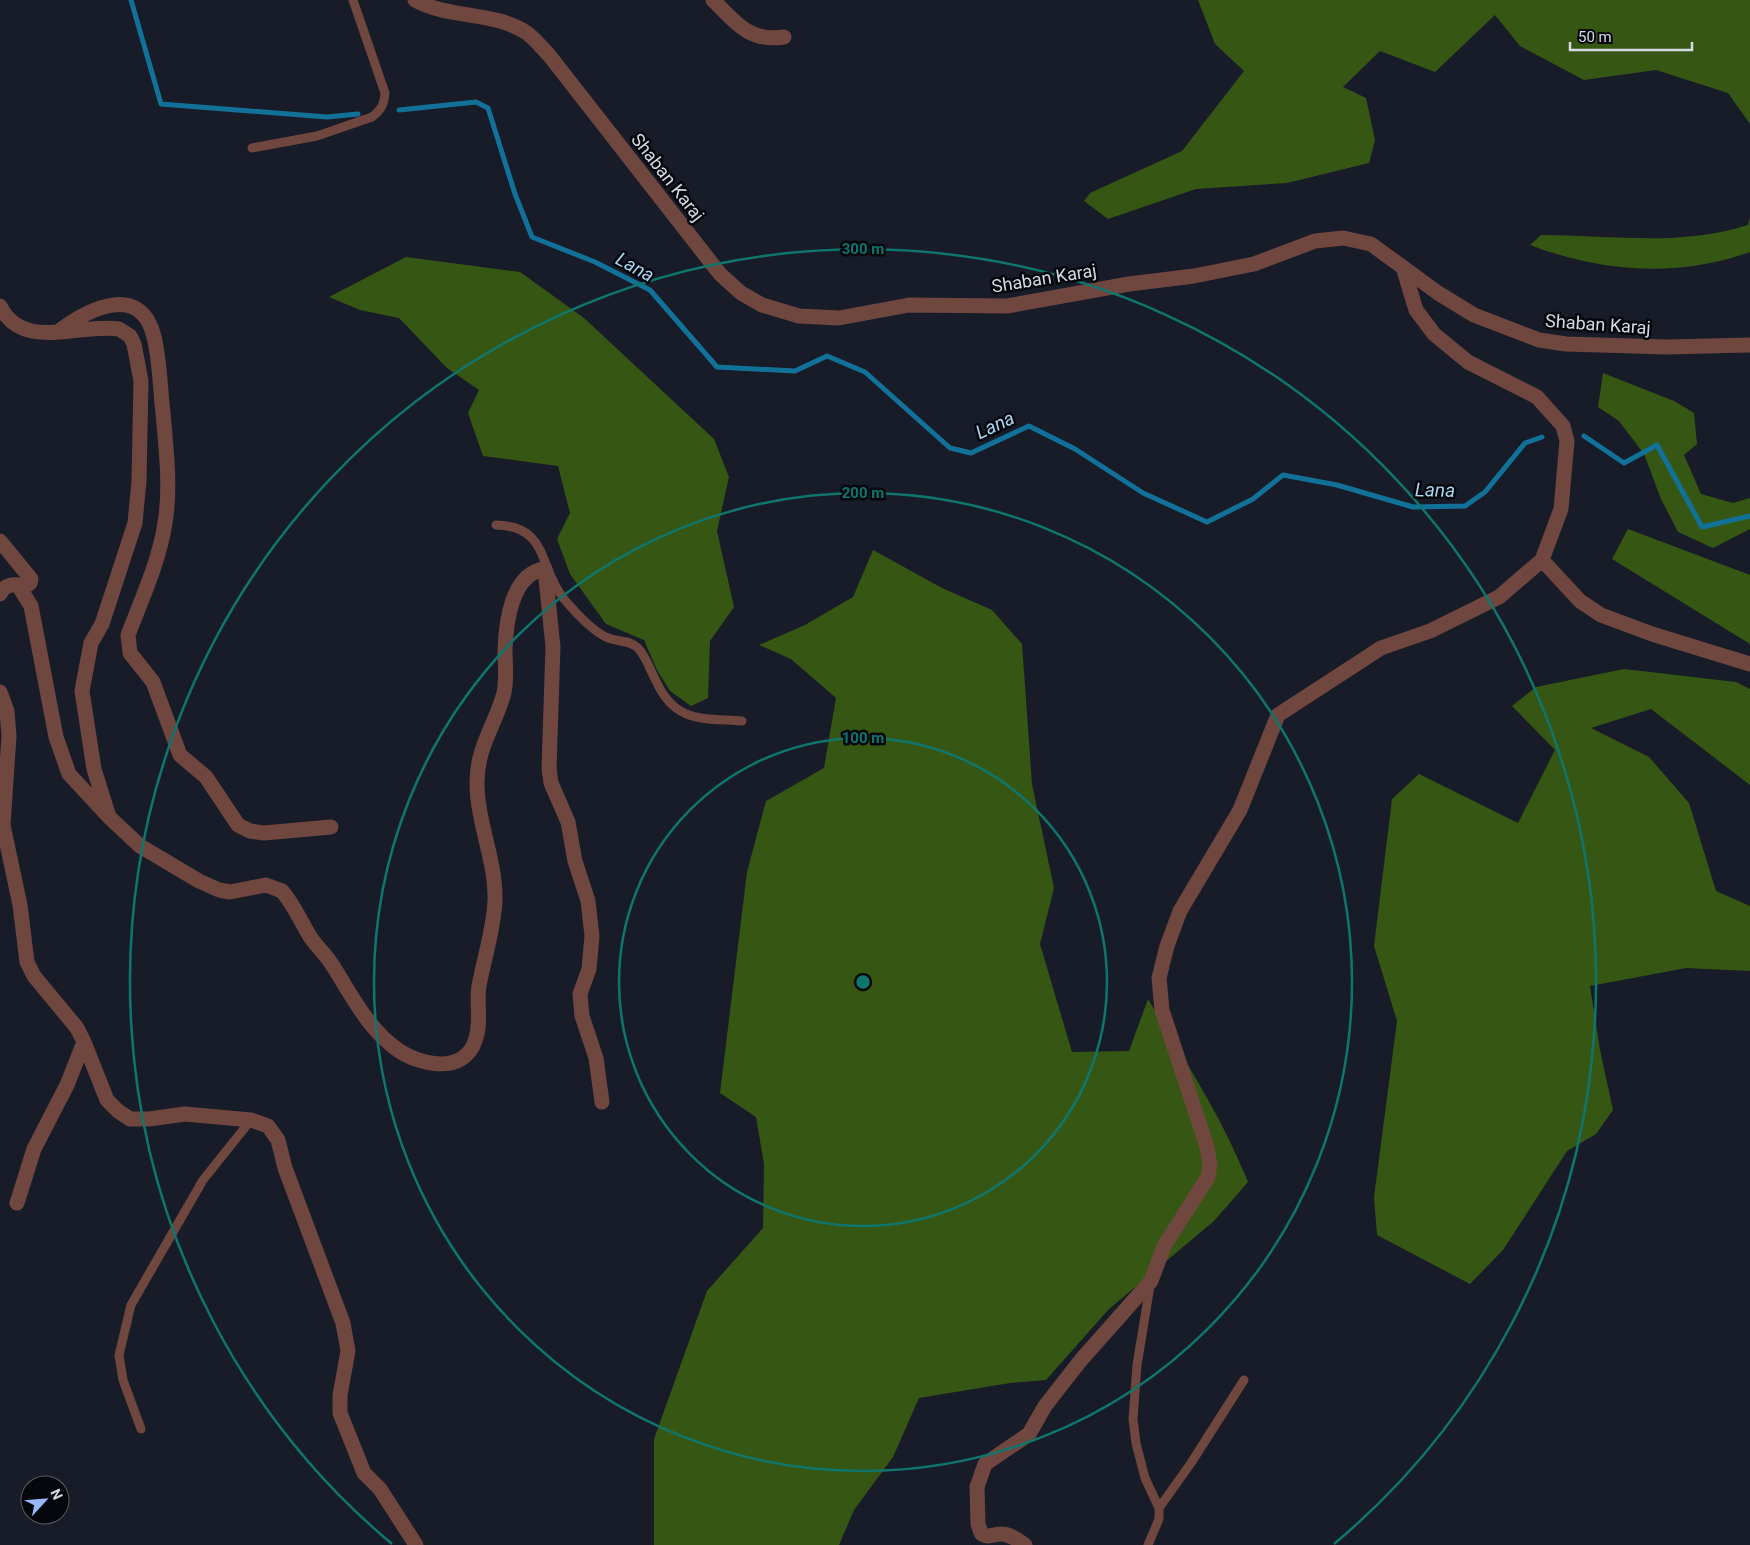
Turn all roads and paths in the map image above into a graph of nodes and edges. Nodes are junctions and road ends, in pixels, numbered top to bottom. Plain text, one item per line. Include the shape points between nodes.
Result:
1 (354, 0) edge
2 (415, 0) edge
3 (713, 0) edge
4 (784, 37) dead end
5 (252, 148) dead end
6 (1403, 267) junction
7 (0, 306) edge
8 (59, 332) junction
9 (1750, 345) edge
10 (496, 525) dead end
11 (0, 541) edge
12 (1542, 560) junction
13 (545, 569) junction
14 (22, 590) junction
15 (0, 594) edge
16 (1750, 664) edge
17 (0, 692) edge
18 (742, 721) dead end
19 (109, 817) junction
20 (331, 827) dead end
21 (84, 1042) junction
22 (602, 1102) dead end
23 (251, 1120) junction
24 (17, 1203) dead end
25 (1151, 1281) junction
26 (1244, 1380) dead end
27 (141, 1429) dead end
28 (1159, 1508) junction
29 (416, 1545) edge
30 (1025, 1545) edge
31 (1148, 1545) edge

1 - 5 lane via 385,93 384,104 372,117 317,136
2 - 6 street, Shaban Karaj via 454,13 497,20 527,33 549,55 720,274 741,293 783,312 839,318 909,305 1007,306 1254,264 1315,241 1343,238 1371,244
3 - 4 street via 739,26 755,36
6 - 9 street, Shaban Karaj via 1474,316 1539,340 1566,344 1666,347
6 - 12 street via 1416,310 1434,334 1468,362 1537,397 1563,426 1567,441 1561,509
7 - 8 street via 5,317 22,330
8 - 19 street via 111,328 125,332 134,344 141,381 135,523 102,624 90,643 82,690 94,769
8 - 20 street via 87,312 113,304 124,305 142,314 154,336 167,473 166,522 157,561 128,635 130,653 153,682 180,755 206,777 238,825 250,831 264,833
10 - 13 lane via 512,525 527,533 540,547
11 - 14 street via 31,579
12 - 16 street via 1580,601 1601,615
12 - 25 street via 1499,597 1430,631 1381,648 1278,715 1240,810 1180,911 1159,978 1162,1010 1210,1164 1208,1177 1164,1246
13 - 18 lane via 563,598 592,627 606,637 636,646 647,660 668,702 679,712 696,717
13 - 19 street via 526,576 518,586 505,648 506,684 478,764 477,786 495,899 478,989 476,1041 462,1059 439,1064 412,1058 373,1027 282,891 266,885 230,892 212,887 140,846
13 - 22 street via 553,647 549,768 551,783 568,822 575,861 588,901 592,936 589,969 580,994 582,1016 596,1058
14 - 15 street via 11,584
14 - 19 street via 31,606 56,737 69,774
17 - 21 street via 7,711 9,736 3,824 20,905 27,962
21 - 23 street via 107,1100 130,1119 185,1114
21 - 24 street via 67,1085 34,1149
23 - 27 lane via 203,1180 131,1305 119,1355 123,1380
23 - 29 street via 268,1126 278,1140 343,1322 348,1351 340,1413 348,1437 364,1472 380,1489
25 - 28 lane via 1137,1365 1133,1419 1145,1478
25 - 30 street via 1045,1406 1029,1434 985,1464 980,1473 976,1502 981,1532 991,1537 1010,1536
26 - 28 lane
28 - 31 lane via 1159,1518

